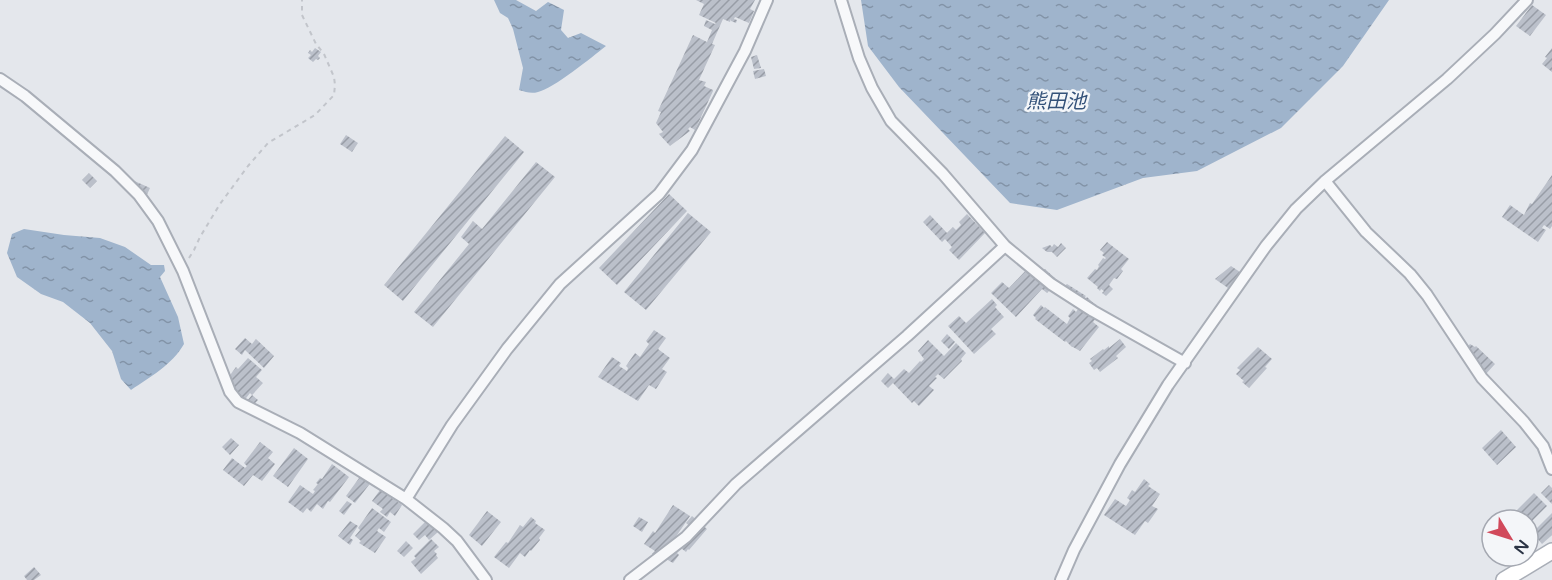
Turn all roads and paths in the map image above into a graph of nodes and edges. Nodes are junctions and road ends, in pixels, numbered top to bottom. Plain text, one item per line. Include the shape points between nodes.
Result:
1 (302, 0) edge
2 (767, 0) edge
3 (841, 0) edge
4 (1527, 0) edge
5 (0, 80) edge
6 (1325, 181) junction
7 (1005, 246) junction
8 (183, 271) junction
9 (1185, 363) junction
10 (1552, 470) edge
11 (406, 499) junction
12 (1552, 551) edge
13 (486, 580) edge
14 (630, 580) edge
15 (1061, 580) edge
16 (1504, 580) edge

1 - 8 path via 302,15 334,77 333,95 315,115 268,143 248,166 220,204
2 - 11 street via 745,51 692,150 659,194 560,284 452,425
3 - 7 street via 859,58 891,121
4 - 6 street via 1447,79
5 - 8 street via 85,145 139,195 158,221
6 - 9 street via 1266,246
6 - 10 street via 1366,232 1421,288 1482,378 1543,446
7 - 9 street via 1051,284
7 - 14 street via 736,484 686,537
8 - 11 street via 230,392 238,402 300,433
9 - 15 street via 1120,464
11 - 13 street via 457,541
12 - 16 main road

